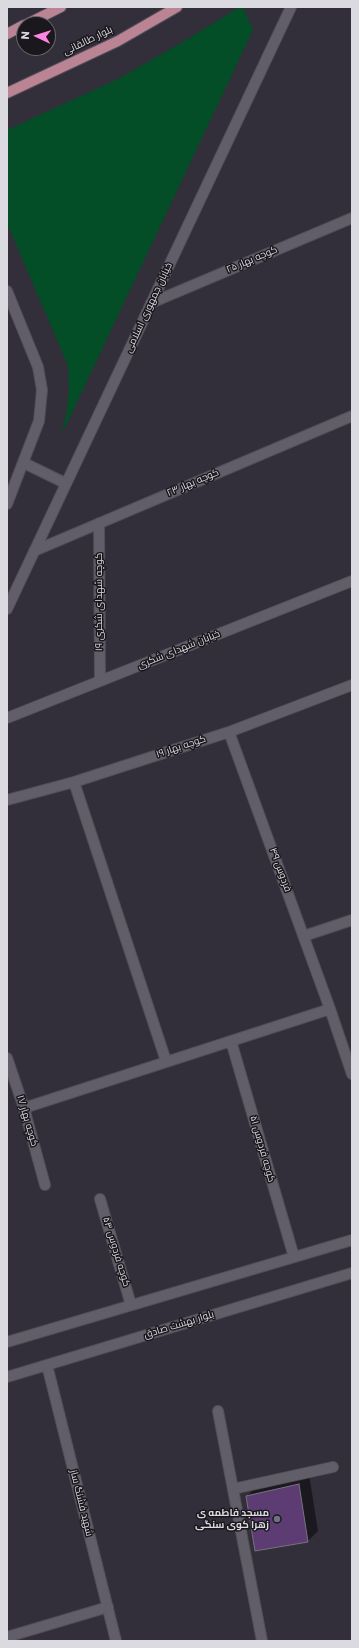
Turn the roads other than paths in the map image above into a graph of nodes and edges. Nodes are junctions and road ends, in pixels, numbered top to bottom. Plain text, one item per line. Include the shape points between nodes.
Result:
1 (177, 7) edge
2 (292, 7) edge
3 (57, 8) edge
4 (42, 16) edge
5 (7, 93) edge
6 (352, 218) edge
7 (7, 291) edge
8 (151, 303) junction
9 (352, 416) edge
10 (24, 462) junction
11 (65, 483) junction
12 (7, 504) edge
13 (99, 523) junction
14 (34, 551) junction
15 (352, 581) edge
16 (7, 609) edge
17 (100, 681) junction
18 (352, 685) edge
19 (7, 718) edge
20 (229, 732) junction
21 (74, 782) junction
22 (7, 800) edge
23 (352, 920) edge
24 (304, 936) junction
25 (330, 1009) junction
26 (231, 1041) junction
27 (7, 1058) edge
28 (166, 1061) junction
29 (352, 1074) edge
30 (24, 1108) junction
31 (45, 1185) dead end
32 (100, 1199) dead end
33 (352, 1240) edge
34 (294, 1257) junction
35 (352, 1273) edge
36 (131, 1305) junction
37 (7, 1341) edge
38 (46, 1365) junction
39 (7, 1377) edge
40 (218, 1411) dead end
41 (333, 1468) dead end
42 (233, 1489) junction
43 (108, 1607) junction
44 (7, 1637) edge
45 (116, 1641) edge
46 (262, 1641) edge

1 - 5 main road, بلوار طالقانی via 118,41
2 - 8 street, خیابان جمهوری اسلامی
3 - 4 main road
6 - 8 street, کوچه بهار ۲۵
7 - 10 street via 38,367 42,390 39,421
8 - 11 street, خیابان جمهوری اسلامی
9 - 13 street, کوچه بهار ۲۳
10 - 11 street
10 - 12 street
11 - 14 street, خیابان جمهوری اسلامی
13 - 14 street, کوچه بهار ۲۳
13 - 17 street, کوچه شهدای شکری ۱۹
14 - 16 street, خیابان جمهوری اسلامی
15 - 17 street, خیابان شهدای شکری
17 - 19 street, خیابان شهدای شکری
18 - 20 street, کوچه بهار ۱۹
20 - 21 street, کوچه بهار ۱۹
20 - 24 street, فردوس ۴۹
21 - 22 street, کوچه بهار ۱۹
21 - 28 street
23 - 24 street
24 - 25 street, فردوس ۴۹
25 - 26 street
25 - 29 street, فردوس ۴۹
26 - 28 street
26 - 34 street, کوچه فردوس ۵۱
27 - 30 street, کوچه بهار ۱۷
28 - 30 street
30 - 31 street, کوچه بهار ۱۷
32 - 36 street, کوچه فردوس ۵۳
33 - 34 street
34 - 36 street
35 - 38 street, بلوار بهشت صادق
36 - 37 street
38 - 39 street, بلوار بهشت صادق
38 - 43 street, شهید فشنگ ساز
40 - 42 street
41 - 42 street
42 - 46 street
43 - 44 street
43 - 45 street, شهید فشنگ ساز

